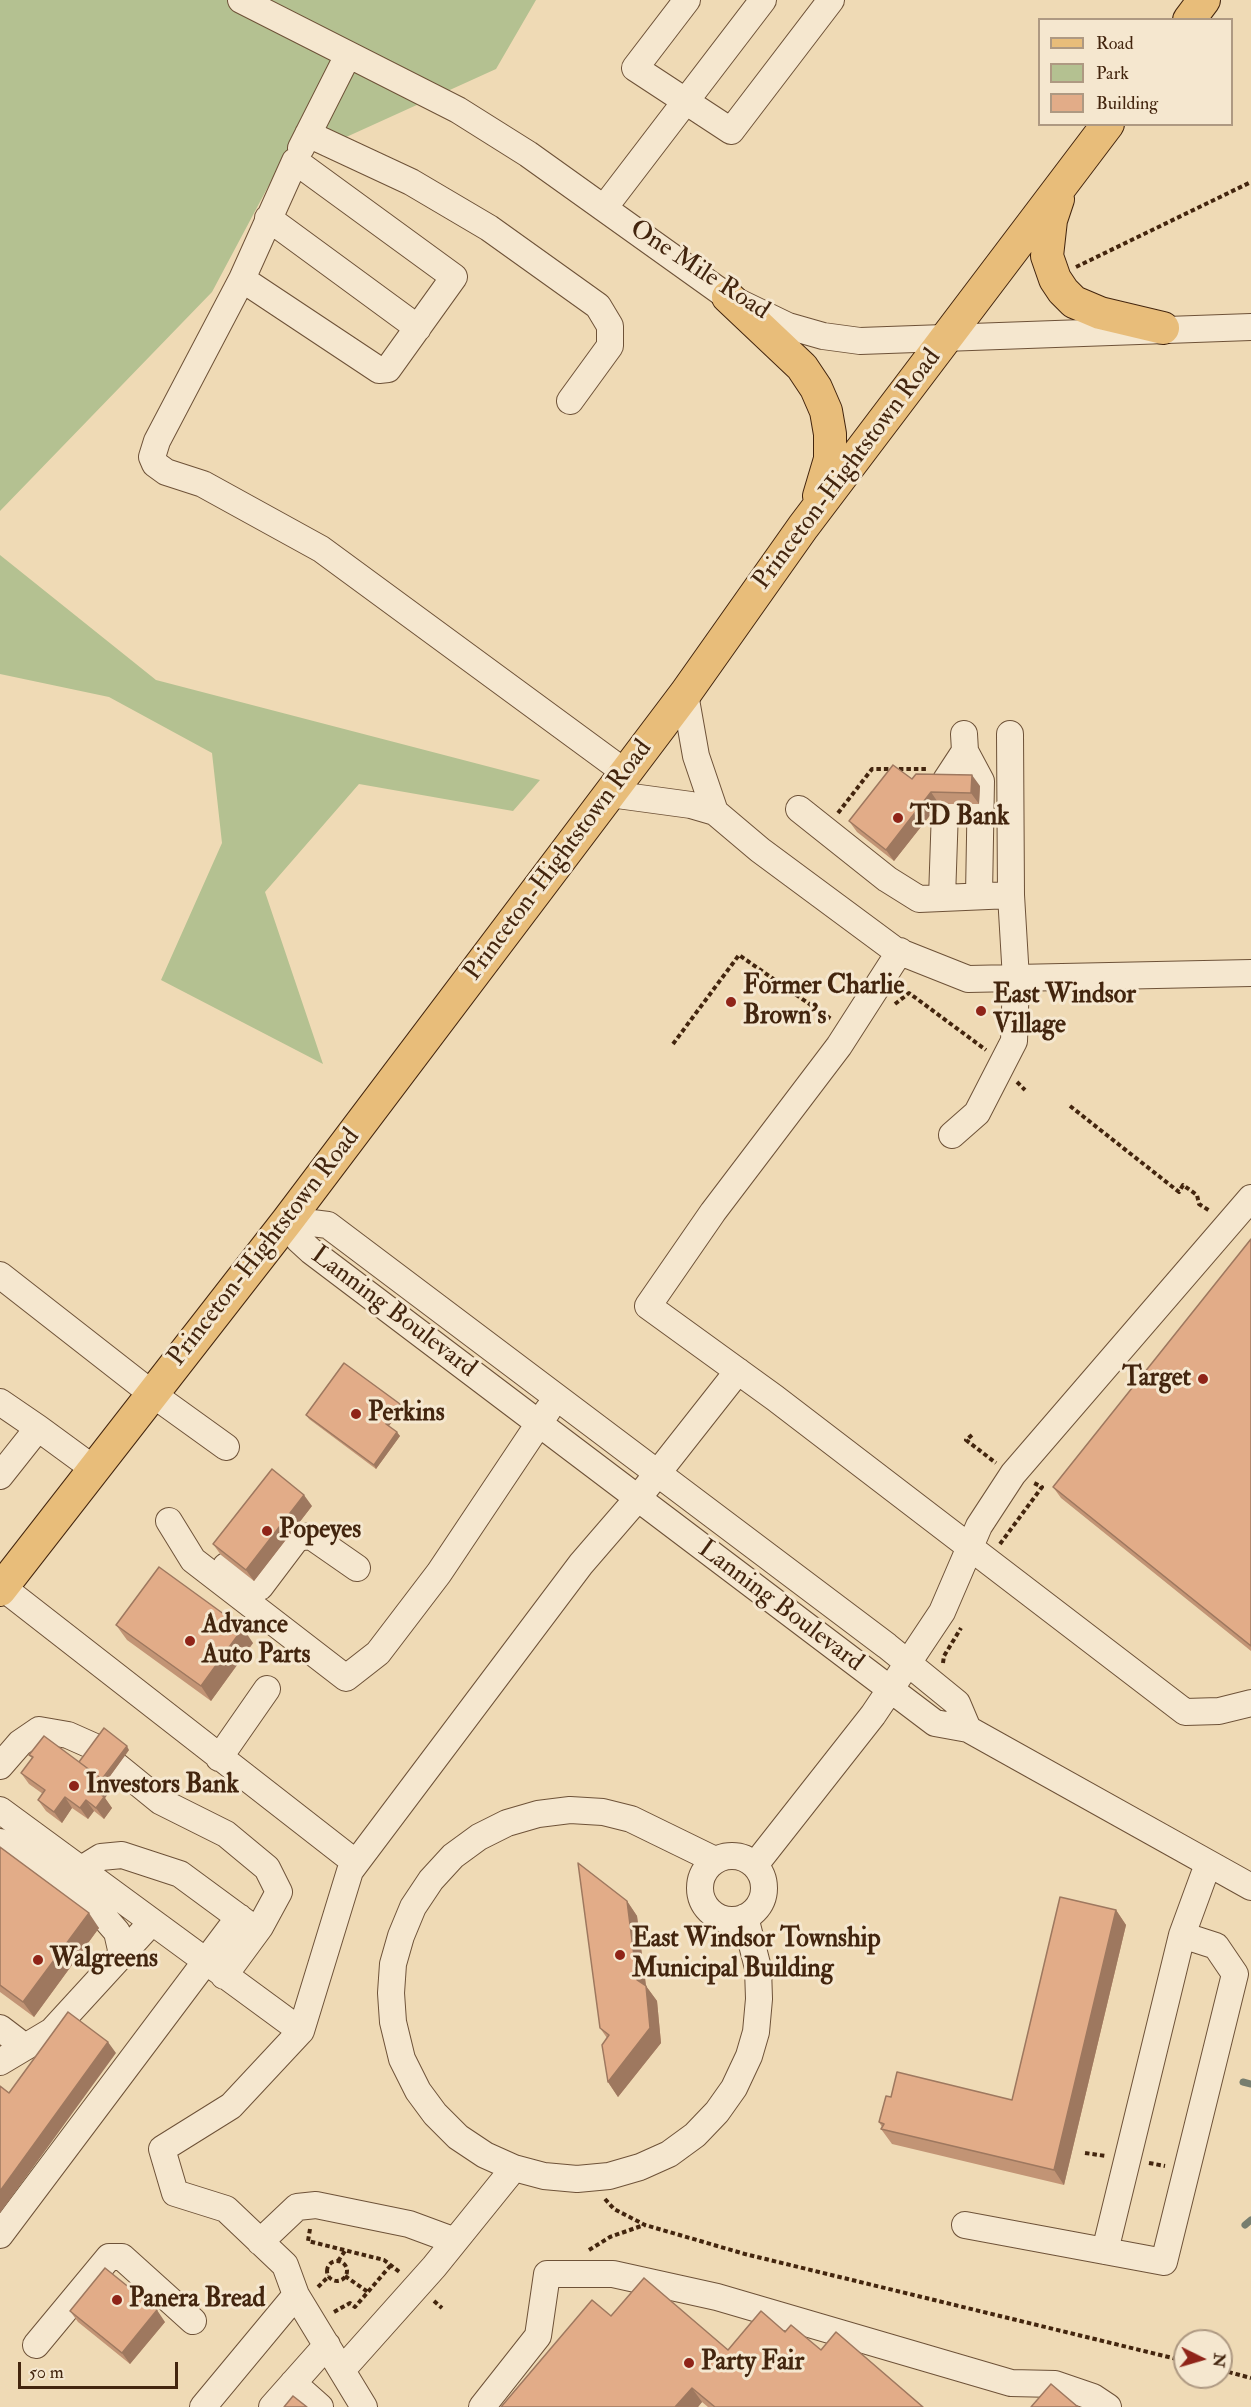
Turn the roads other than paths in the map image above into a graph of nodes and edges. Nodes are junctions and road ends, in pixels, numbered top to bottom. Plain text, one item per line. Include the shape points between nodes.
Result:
1 (241, 0) edge
2 (687, 0) edge
3 (763, 0) edge
4 (831, 0) edge
5 (1204, 0) edge
6 (1190, 18) edge
7 (348, 55) junction
8 (685, 102) junction
9 (1107, 126) edge
10 (308, 134) junction
11 (295, 161) junction
12 (1064, 183) junction
13 (604, 208) junction
14 (268, 218) junction
15 (242, 279) junction
16 (728, 297) junction
17 (1251, 327) edge
18 (418, 328) junction
19 (1163, 328) junction
20 (948, 338) junction
21 (570, 401) dead end
22 (803, 527) junction
23 (685, 694) junction
24 (1010, 734) dead end
25 (618, 784) junction
26 (799, 809) dead end
27 (715, 812) junction
28 (1011, 894) junction
29 (961, 897) junction
30 (900, 951) junction
31 (1251, 973) edge
32 (1016, 979) junction
33 (952, 1135) dead end
34 (1245, 1205) edge
35 (288, 1220) junction
36 (0, 1275) edge
37 (738, 1371) junction
38 (151, 1393) junction
39 (557, 1398) junction
40 (0, 1402) edge
41 (538, 1424) junction
42 (38, 1428) junction
43 (226, 1447) dead end
44 (94, 1469) junction
45 (657, 1474) junction
46 (0, 1476) edge
47 (638, 1498) junction
48 (970, 1548) junction
49 (357, 1568) dead end
50 (1, 1589) edge
51 (907, 1664) junction
52 (267, 1689) dead end
53 (890, 1691) junction
54 (1251, 1703) edge
55 (968, 1730) junction
56 (95, 1747) edge
57 (219, 1758) junction
58 (0, 1766) edge
59 (117, 1766) edge
60 (0, 1810) edge
61 (0, 1842) edge
62 (715, 1860) junction
63 (356, 1863) junction
64 (1208, 1864) junction
65 (755, 1865) junction
66 (80, 1870) junction
67 (1251, 1887) edge
68 (745, 1917) junction
69 (151, 1923) junction
70 (248, 1924) junction
71 (1182, 1935) junction
72 (122, 1954) junction
73 (214, 1969) junction
74 (0, 2028) edge
75 (301, 2031) junction
76 (25, 2047) junction
77 (0, 2062) edge
78 (514, 2168) junction
79 (965, 2225) dead end
80 (0, 2235) edge
81 (456, 2241) junction
82 (260, 2242) junction
83 (1105, 2251) junction
84 (307, 2291) junction
85 (193, 2321) dead end
86 (36, 2345) dead end
87 (327, 2345) junction
88 (342, 2370) junction
89 (286, 2398) edge
90 (203, 2407) edge
91 (320, 2407) edge
92 (364, 2407) edge
93 (482, 2407) edge
94 (1108, 2407) edge

1 - 7 street, One Mile Road
2 - 8 street via 635,68
3 - 8 street
4 - 8 street via 731,131
5 - 6 main road
7 - 10 street
7 - 13 street, One Mile Road via 458,110
8 - 13 street
9 - 12 main road, Princeton-Hightstown Road
10 - 11 street
10 - 21 street via 411,182 489,228 598,306 610,326 610,346
11 - 14 street
11 - 18 street via 454,277
12 - 19 main road via 1051,220 1047,256 1055,279 1074,302 1100,314
12 - 20 main road, Princeton-Hightstown Road
13 - 16 street, One Mile Road
14 - 15 street
14 - 18 street
15 - 18 street via 379,370 388,369
15 - 25 street via 157,441 152,457 155,464 166,472 203,484 321,549
16 - 20 street, One Mile Road via 753,312 823,336 860,341
16 - 22 main road via 802,367 826,411 830,459 824,486
17 - 19 street, One Mile Road
19 - 20 street, One Mile Road
20 - 22 main road, Princeton-Hightstown Road
22 - 23 main road, Princeton-Hightstown Road
23 - 25 main road, Princeton-Hightstown Road
23 - 27 street via 696,756
24 - 28 street
25 - 27 street
25 - 35 main road, Princeton-Hightstown Road
26 - 29 street via 919,899
27 - 30 street via 760,850
28 - 29 street
28 - 32 street
29 - 29 street via 946,780 964,743 981,781
30 - 32 street via 968,979
30 - 37 street via 849,1031 648,1306
31 - 32 street
32 - 33 street via 1014,1041 977,1113
34 - 48 street via 1013,1473 979,1526
35 - 38 main road, Princeton-Hightstown Road
35 - 39 street, Lanning Boulevard via 328,1225
35 - 41 street, Lanning Boulevard via 299,1240 311,1251
36 - 38 street
37 - 45 street
37 - 48 street
38 - 43 street
38 - 44 main road, Princeton-Hightstown Road
39 - 41 street
39 - 45 street, Lanning Boulevard
40 - 42 street
41 - 47 street, Lanning Boulevard
41 - 49 street via 439,1573 378,1653 346,1678 193,1560 170,1521 250,1584 260,1587 297,1538 311,1536
42 - 44 street
42 - 46 street
44 - 50 main road, Princeton-Hightstown Road
45 - 47 street
45 - 51 street, Lanning Boulevard
47 - 53 street, Lanning Boulevard
47 - 63 street via 581,1564
48 - 51 street via 942,1612
48 - 54 street via 1185,1712 1219,1711
50 - 57 street
51 - 53 street
51 - 55 street, Lanning Boulevard via 957,1703
52 - 57 street
53 - 55 street, Lanning Boulevard via 935,1723
53 - 65 street
55 - 64 street, Lanning Boulevard
56 - 58 street via 68,1735 39,1730 20,1743
57 - 63 street
59 - 70 street via 160,1801 226,1834 267,1868 279,1892
60 - 66 street
61 - 72 street via 97,1909 117,1932
62 - 65 street via 736,1856
62 - 68 street via 702,1876 701,1898 714,1915 735,1920
62 - 78 street via 631,1819 570,1810 507,1823 479,1838 453,1856 419,1898 400,1936 393,1964 393,2022 402,2059 435,2114 484,2155
63 - 75 street via 350,1871
64 - 67 street, Lanning Boulevard
64 - 71 street
65 - 68 street via 764,1883 764,1893 760,1903
66 - 69 street
66 - 70 street via 101,1857 122,1855 180,1874
68 - 78 street via 758,1968 756,2032 734,2088 717,2112 669,2154 640,2167 577,2179
69 - 72 street
69 - 73 street
70 - 73 street
71 - 83 street
71 - 83 street via 1216,1946 1235,1974 1164,2262
72 - 76 street via 52,2031
73 - 75 street
73 - 80 street
74 - 76 street
75 - 82 street via 231,2106 162,2149 175,2193 226,2209
76 - 77 street
78 - 81 street
79 - 83 street
81 - 82 street via 409,2224 316,2205 297,2207
81 - 88 street
82 - 84 street
84 - 87 street
84 - 90 street
85 - 86 street via 122,2257 109,2257
87 - 88 street
87 - 89 street
88 - 92 street
89 - 91 street
93 - 94 street via 538,2336 547,2274 613,2274 717,2297 1011,2383 1055,2384 1093,2397

